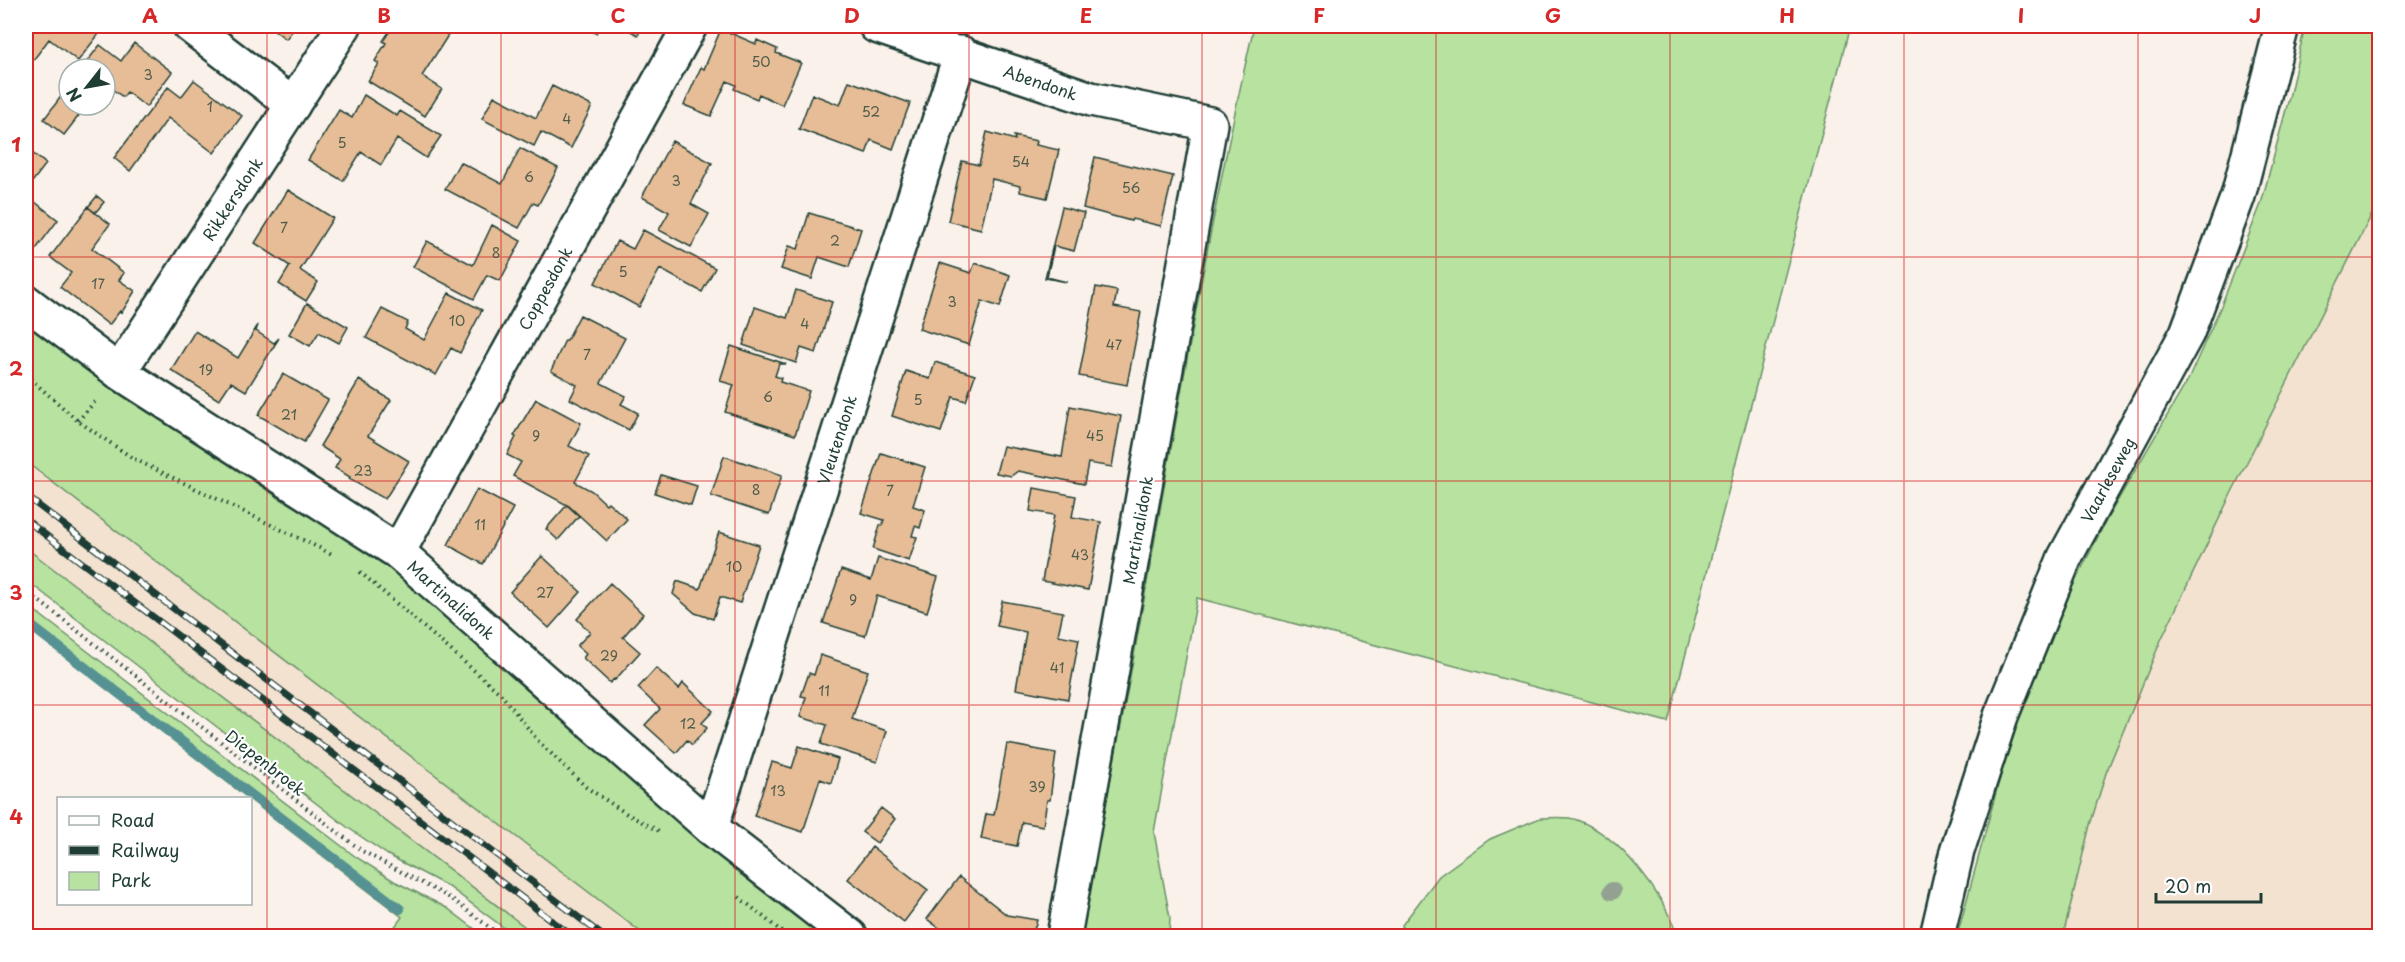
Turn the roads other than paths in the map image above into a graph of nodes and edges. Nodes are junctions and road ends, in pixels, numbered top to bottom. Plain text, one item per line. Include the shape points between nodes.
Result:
1 (190, 26) edge
2 (344, 26) edge
3 (690, 26) edge
4 (876, 26) edge
5 (2282, 26) edge
6 (961, 53) junction
7 (293, 105) junction
8 (1210, 124) joint
9 (26, 302) edge
10 (119, 372) junction
11 (398, 552) junction
12 (711, 828) junction
13 (850, 936) edge
14 (1064, 936) edge
15 (1937, 936) edge

1 - 7 street
2 - 7 street, Rikkersdonk
3 - 11 street, Coppesdonk
4 - 6 street, Abendonk
5 - 15 street, Vaarleseweg via 2238,196 2187,333 2065,557 2001,716 1957,851
6 - 8 street, Abendonk via 1091,99
6 - 12 street, Vleutendonk
7 - 10 street, Rikkersdonk
8 - 14 street, Martinalidonk
9 - 10 street, Martinalidonk
10 - 11 street, Martinalidonk
11 - 12 street, Martinalidonk
12 - 13 street, Martinalidonk

